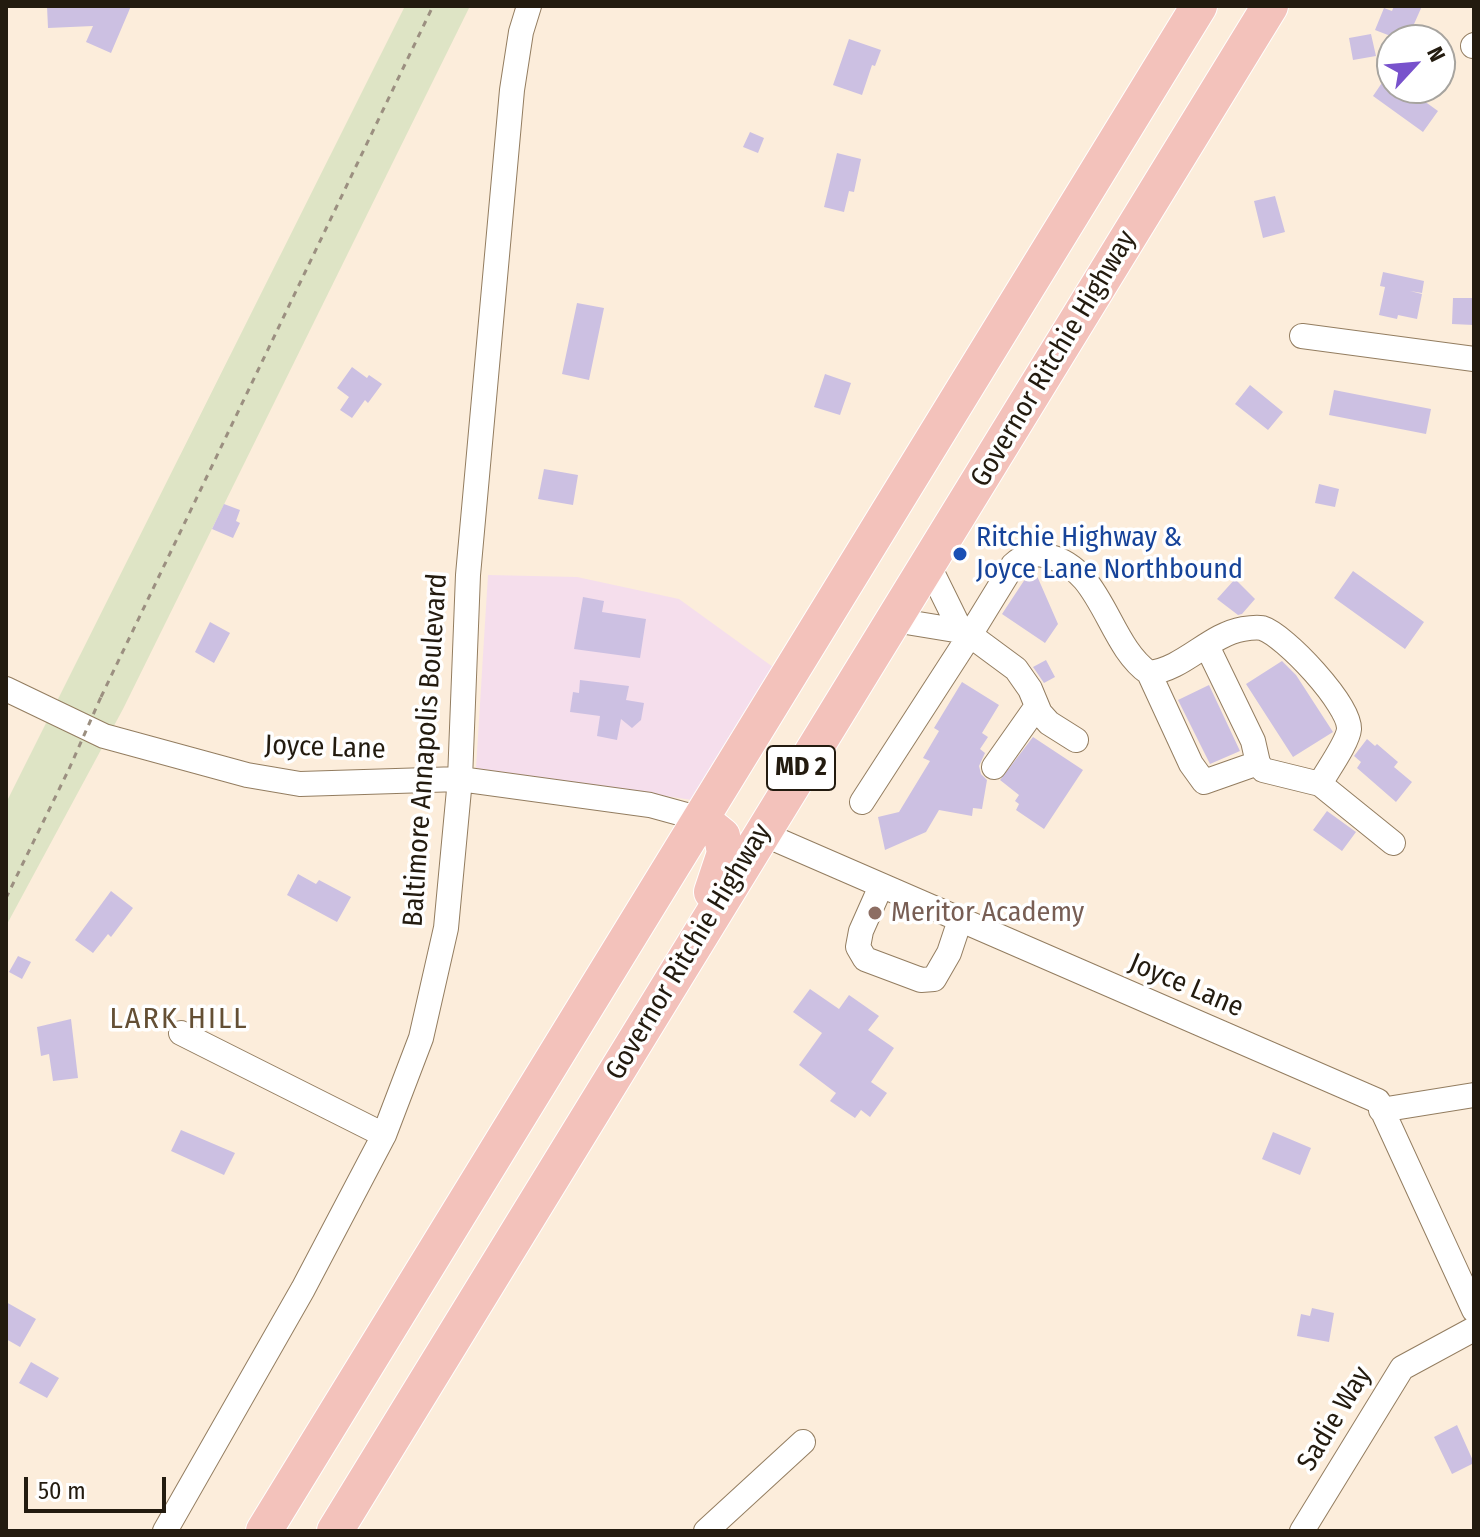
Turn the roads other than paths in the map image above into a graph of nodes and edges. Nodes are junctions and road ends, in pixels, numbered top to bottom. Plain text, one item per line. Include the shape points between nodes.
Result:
1 (529, 6) edge
2 (1199, 6) edge
3 (1270, 6) edge
4 (1302, 336) dead end
5 (1474, 359) edge
6 (928, 564) junction
7 (894, 620) junction
8 (966, 633) junction
9 (1207, 646) junction
10 (797, 662) junction
11 (1149, 673) junction
12 (6, 689) edge
13 (1037, 706) junction
14 (1076, 740) dead end
15 (1258, 763) junction
16 (994, 767) dead end
17 (460, 779) junction
18 (1320, 784) junction
19 (862, 802) dead end
20 (701, 819) junction
21 (761, 833) junction
22 (1393, 843) dead end
23 (881, 886) junction
24 (960, 920) junction
25 (696, 943) junction
26 (181, 1033) dead end
27 (1474, 1095) edge
28 (1381, 1110) junction
29 (384, 1135) junction
30 (1474, 1310) edge
31 (1474, 1329) edge
32 (803, 1442) dead end
33 (165, 1531) edge
34 (264, 1531) edge
35 (335, 1531) edge
36 (706, 1531) edge
37 (1302, 1531) edge

1 - 17 street, Baltimore Annapolis Boulevard via 512,90 468,575
2 - 10 highway, Governor Ritchie Highway / MD 2
3 - 6 highway, Governor Ritchie Highway / MD 2
4 - 5 street
6 - 7 highway, Governor Ritchie Highway / MD 2
6 - 8 street
7 - 8 street
7 - 21 highway, Governor Ritchie Highway / MD 2
8 - 11 street via 1013,565 1022,557 1043,554 1076,570
8 - 13 street via 1016,669
8 - 19 street
9 - 11 street via 1170,668
9 - 15 street via 1253,741
9 - 18 street via 1233,631 1261,628 1291,649 1337,701 1349,731
10 - 20 highway, Governor Ritchie Highway / MD 2
10 - 21 highway via 782,718 735,801 734,818 743,829
11 - 15 street via 1204,782
12 - 17 street, Joyce Lane via 104,736 247,775 300,784
13 - 14 street via 1049,723
13 - 16 street
15 - 18 street via 1263,770
17 - 20 street, Joyce Lane via 650,805
17 - 29 street, Baltimore Annapolis Boulevard via 446,928 421,1038
18 - 22 street
20 - 25 highway via 722,836 725,853
20 - 34 highway, Governor Ritchie Highway / MD 2
21 - 23 street, Joyce Lane
21 - 25 highway, Governor Ritchie Highway / MD 2
23 - 24 street, Joyce Lane
23 - 24 street via 861,931 858,947 865,959 921,980 934,979
24 - 28 street, Joyce Lane via 1378,1101
25 - 35 highway, Governor Ritchie Highway / MD 2
26 - 29 street
27 - 28 street
28 - 30 street
29 - 33 street, Baltimore Annapolis Boulevard
31 - 37 street, Sadie Way via 1402,1368
32 - 36 street

